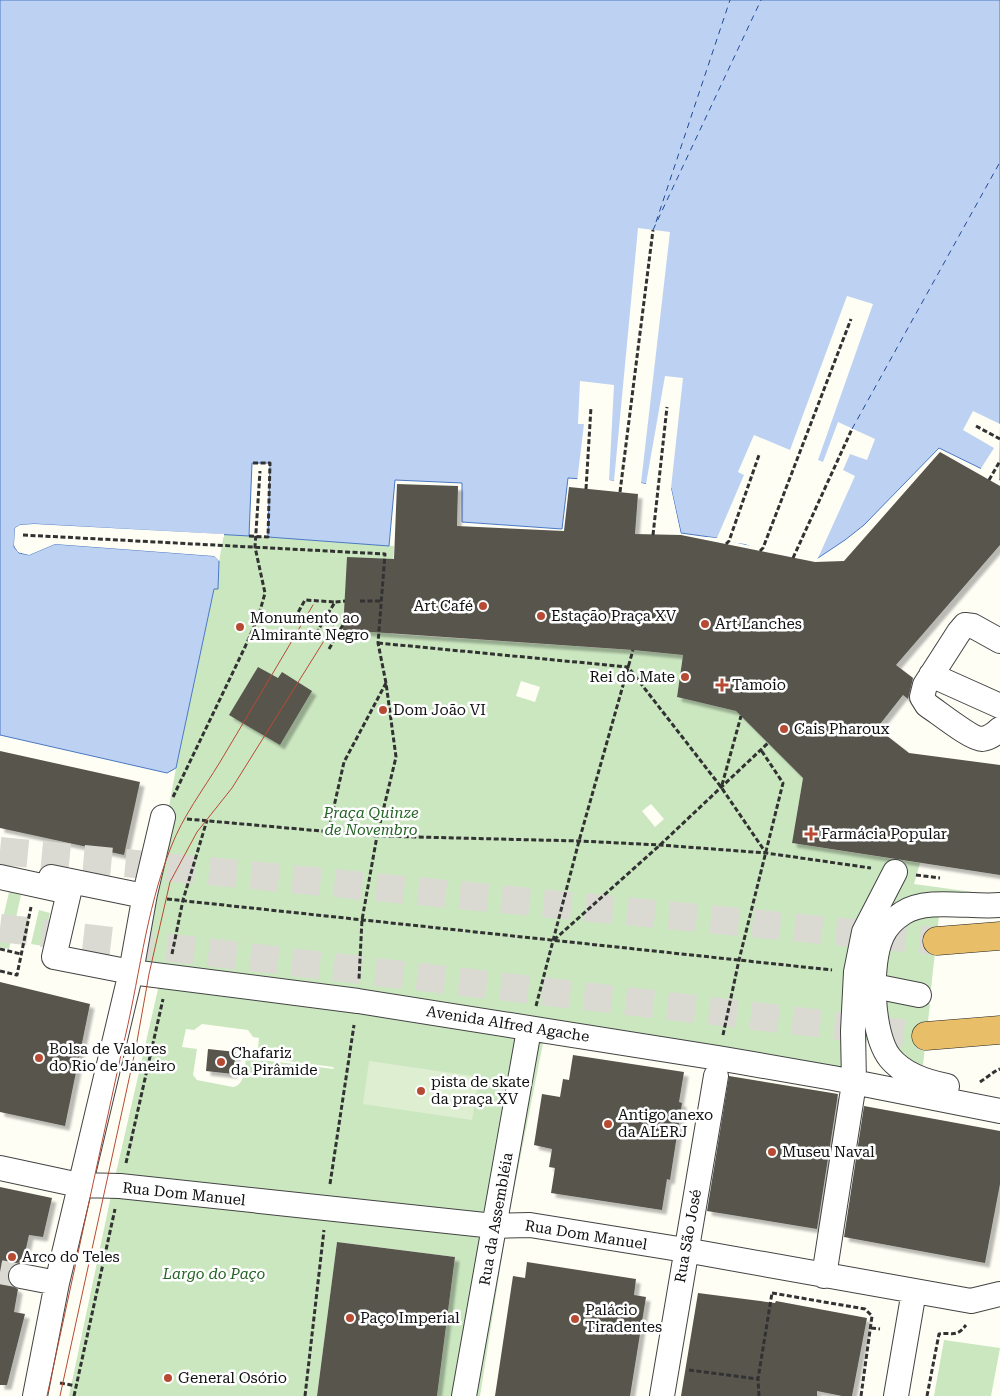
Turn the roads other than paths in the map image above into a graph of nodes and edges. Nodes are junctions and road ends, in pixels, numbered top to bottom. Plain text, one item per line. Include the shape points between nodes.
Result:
1 (1000, 641) edge
2 (931, 675) junction
3 (1000, 706) edge
4 (1000, 729) edge
5 (163, 817) road end
6 (0, 867) edge
7 (906, 874) road end
8 (0, 877) edge
9 (144, 896) junction
10 (1000, 906) edge
11 (1000, 936) edge
12 (937, 941) tunnel mouth
13 (131, 972) junction
14 (865, 979) junction
15 (919, 995) dead end
16 (1000, 1030) edge
17 (528, 1036) junction
18 (926, 1036) tunnel mouth
19 (717, 1067) junction
20 (853, 1090) junction
21 (1000, 1097) edge
22 (1000, 1111) edge
23 (0, 1168) edge
24 (79, 1185) junction
25 (494, 1226) junction
26 (686, 1250) junction
27 (21, 1276) tunnel mouth
28 (824, 1276) junction
29 (57, 1283) junction
30 (914, 1291) junction
31 (1000, 1294) edge
32 (35, 1396) edge
33 (464, 1396) edge
34 (662, 1396) edge
35 (896, 1396) edge

1 - 2 street via 965,625
2 - 3 street
2 - 4 street via 922,697 927,705 972,736 982,739 993,736
5 - 9 street
6 - 9 street
7 - 14 street via 864,932
8 - 13 street, Avenida Alfred Agache via 69,892 54,957
9 - 13 street
10 - 14 street via 922,905 904,912 882,935
11 - 12 highway
13 - 17 street, Avenida Alfred Agache via 358,1001
13 - 24 street
14 - 15 street
14 - 20 street via 853,1031
14 - 21 street via 883,1046 902,1069 934,1084
16 - 18 highway
17 - 19 street, Avenida Alfred Agache
17 - 25 street, Rua da Assembléia
19 - 20 street, Avenida Alfred Agache
19 - 26 street, Rua São José
20 - 22 street, Avenida Alfred Agache
20 - 28 street
23 - 24 street, Rua Dom Manuel
24 - 25 street, Rua Dom Manuel via 120,1186
24 - 29 street
25 - 26 street, Rua Dom Manuel via 530,1225
25 - 33 street, Rua da Assembléia
26 - 28 street, Rua Dom Manuel
26 - 34 street, Rua São José
27 - 29 street
28 - 30 street, Rua Dom Manuel
29 - 32 street
30 - 31 street, Rua Dom Manuel via 971,1301
30 - 35 street

